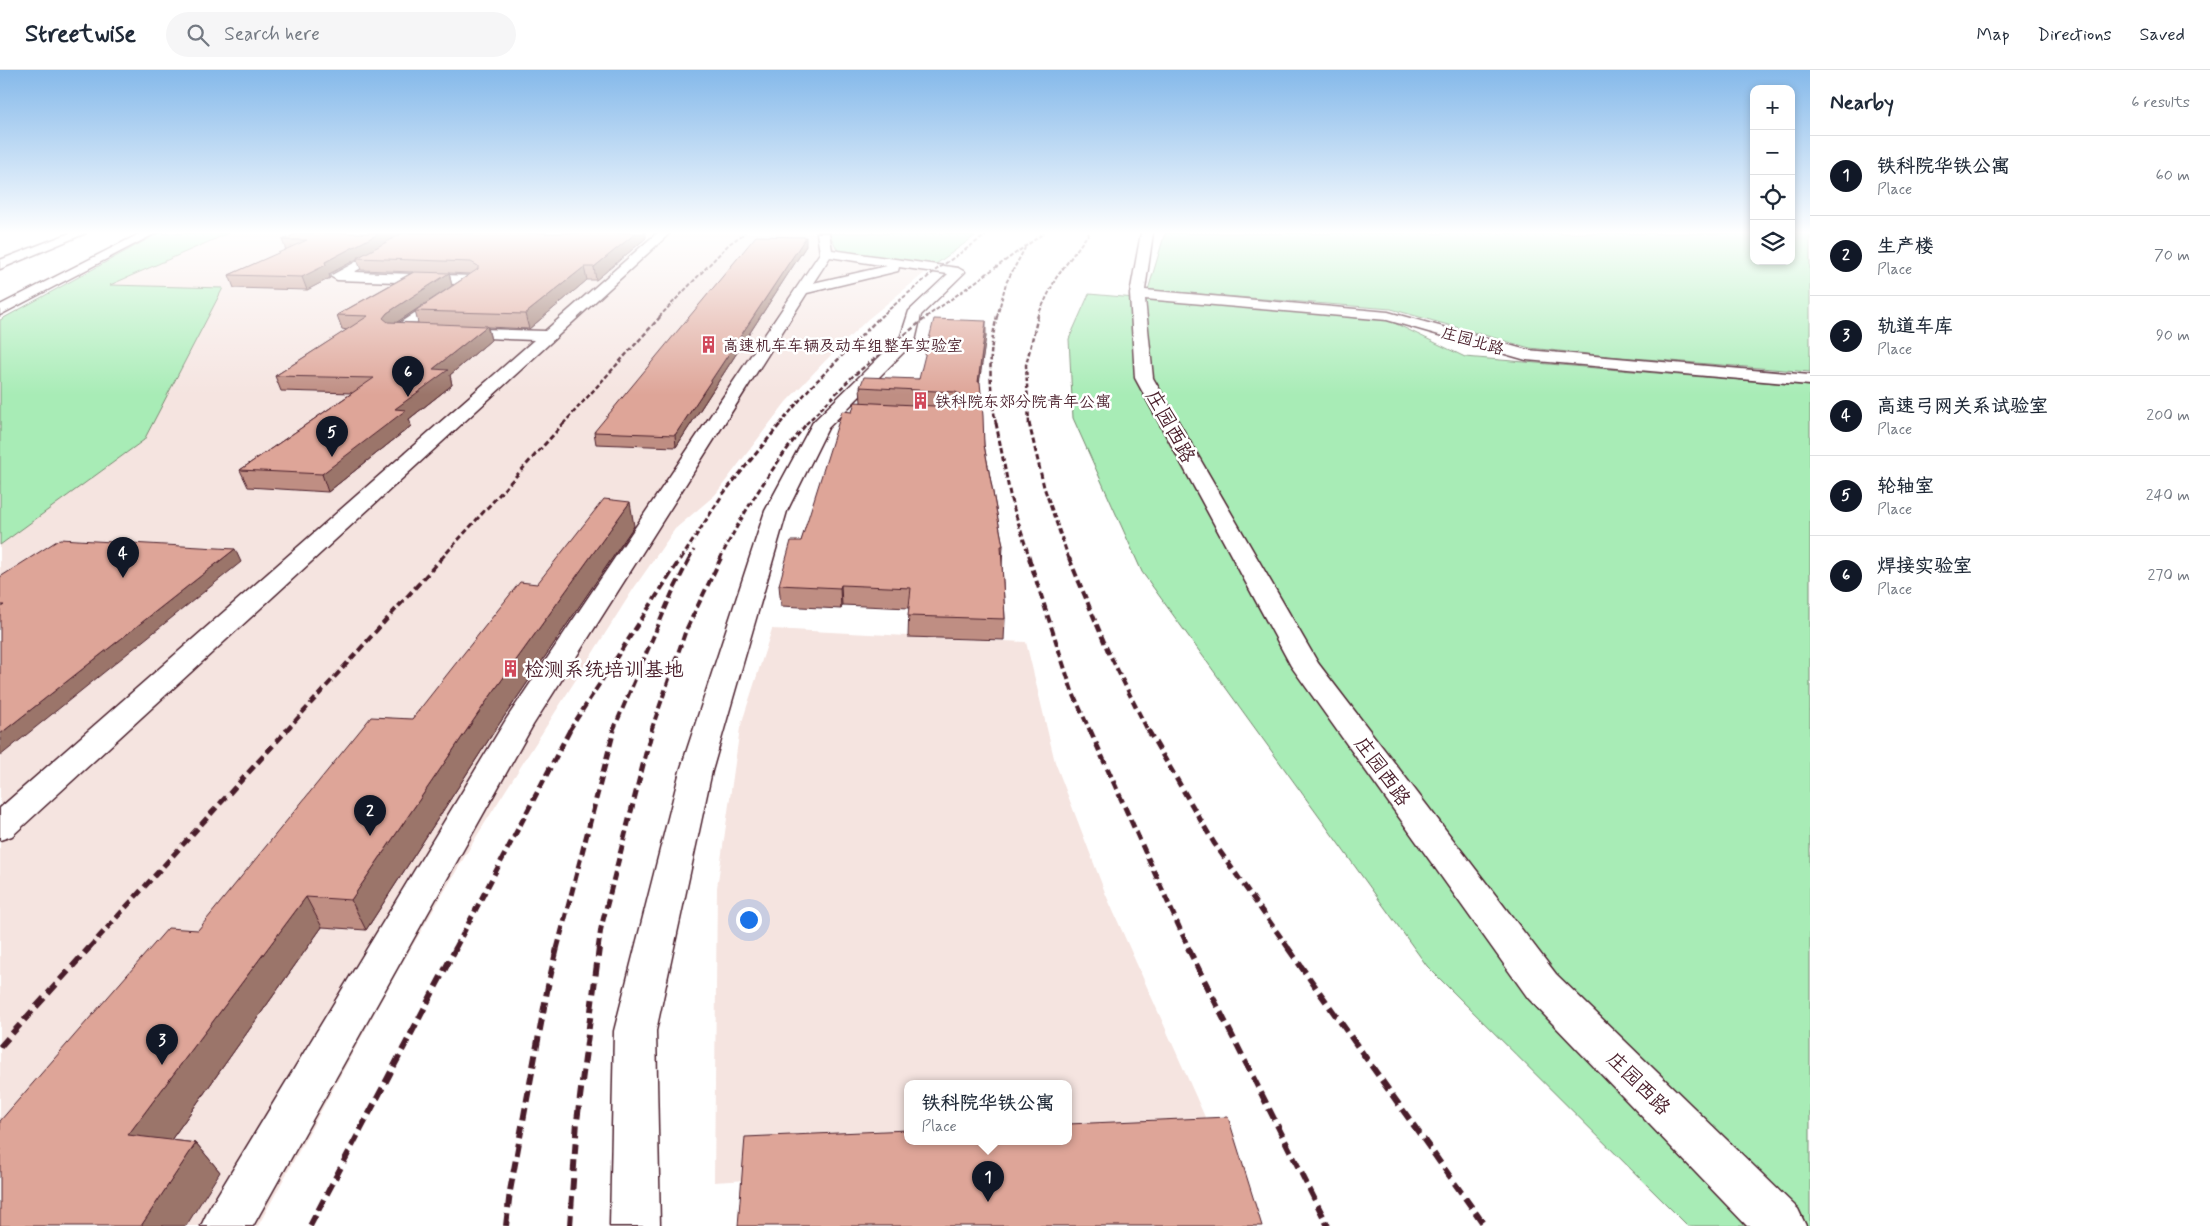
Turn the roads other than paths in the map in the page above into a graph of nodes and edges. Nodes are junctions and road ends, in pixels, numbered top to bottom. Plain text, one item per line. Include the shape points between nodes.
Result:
1 (46, 287) edge
2 (463, 287) edge
3 (602, 287) edge
4 (803, 287) edge
5 (814, 287) edge
6 (942, 287) edge
7 (1138, 287) edge
8 (802, 290) junction
9 (1137, 294) junction
10 (0, 311) edge
11 (546, 336) junction
12 (1810, 380) edge
13 (0, 827) edge
14 (226, 1226) edge
15 (636, 1226) edge
16 (1781, 1226) edge

1 - 10 main road
2 - 11 main road via 396,331
3 - 11 main road
4 - 8 main road
5 - 8 main road
6 - 15 main road via 914,314 909,338 845,410 820,426 776,511 696,771 636,1031
7 - 9 main road, 庄园西路
8 - 14 main road via 518,725
9 - 12 main road, 庄园北路 via 1388,316 1526,355
9 - 16 main road, 庄园西路 via 1144,378 1305,666 1542,986
11 - 13 main road

